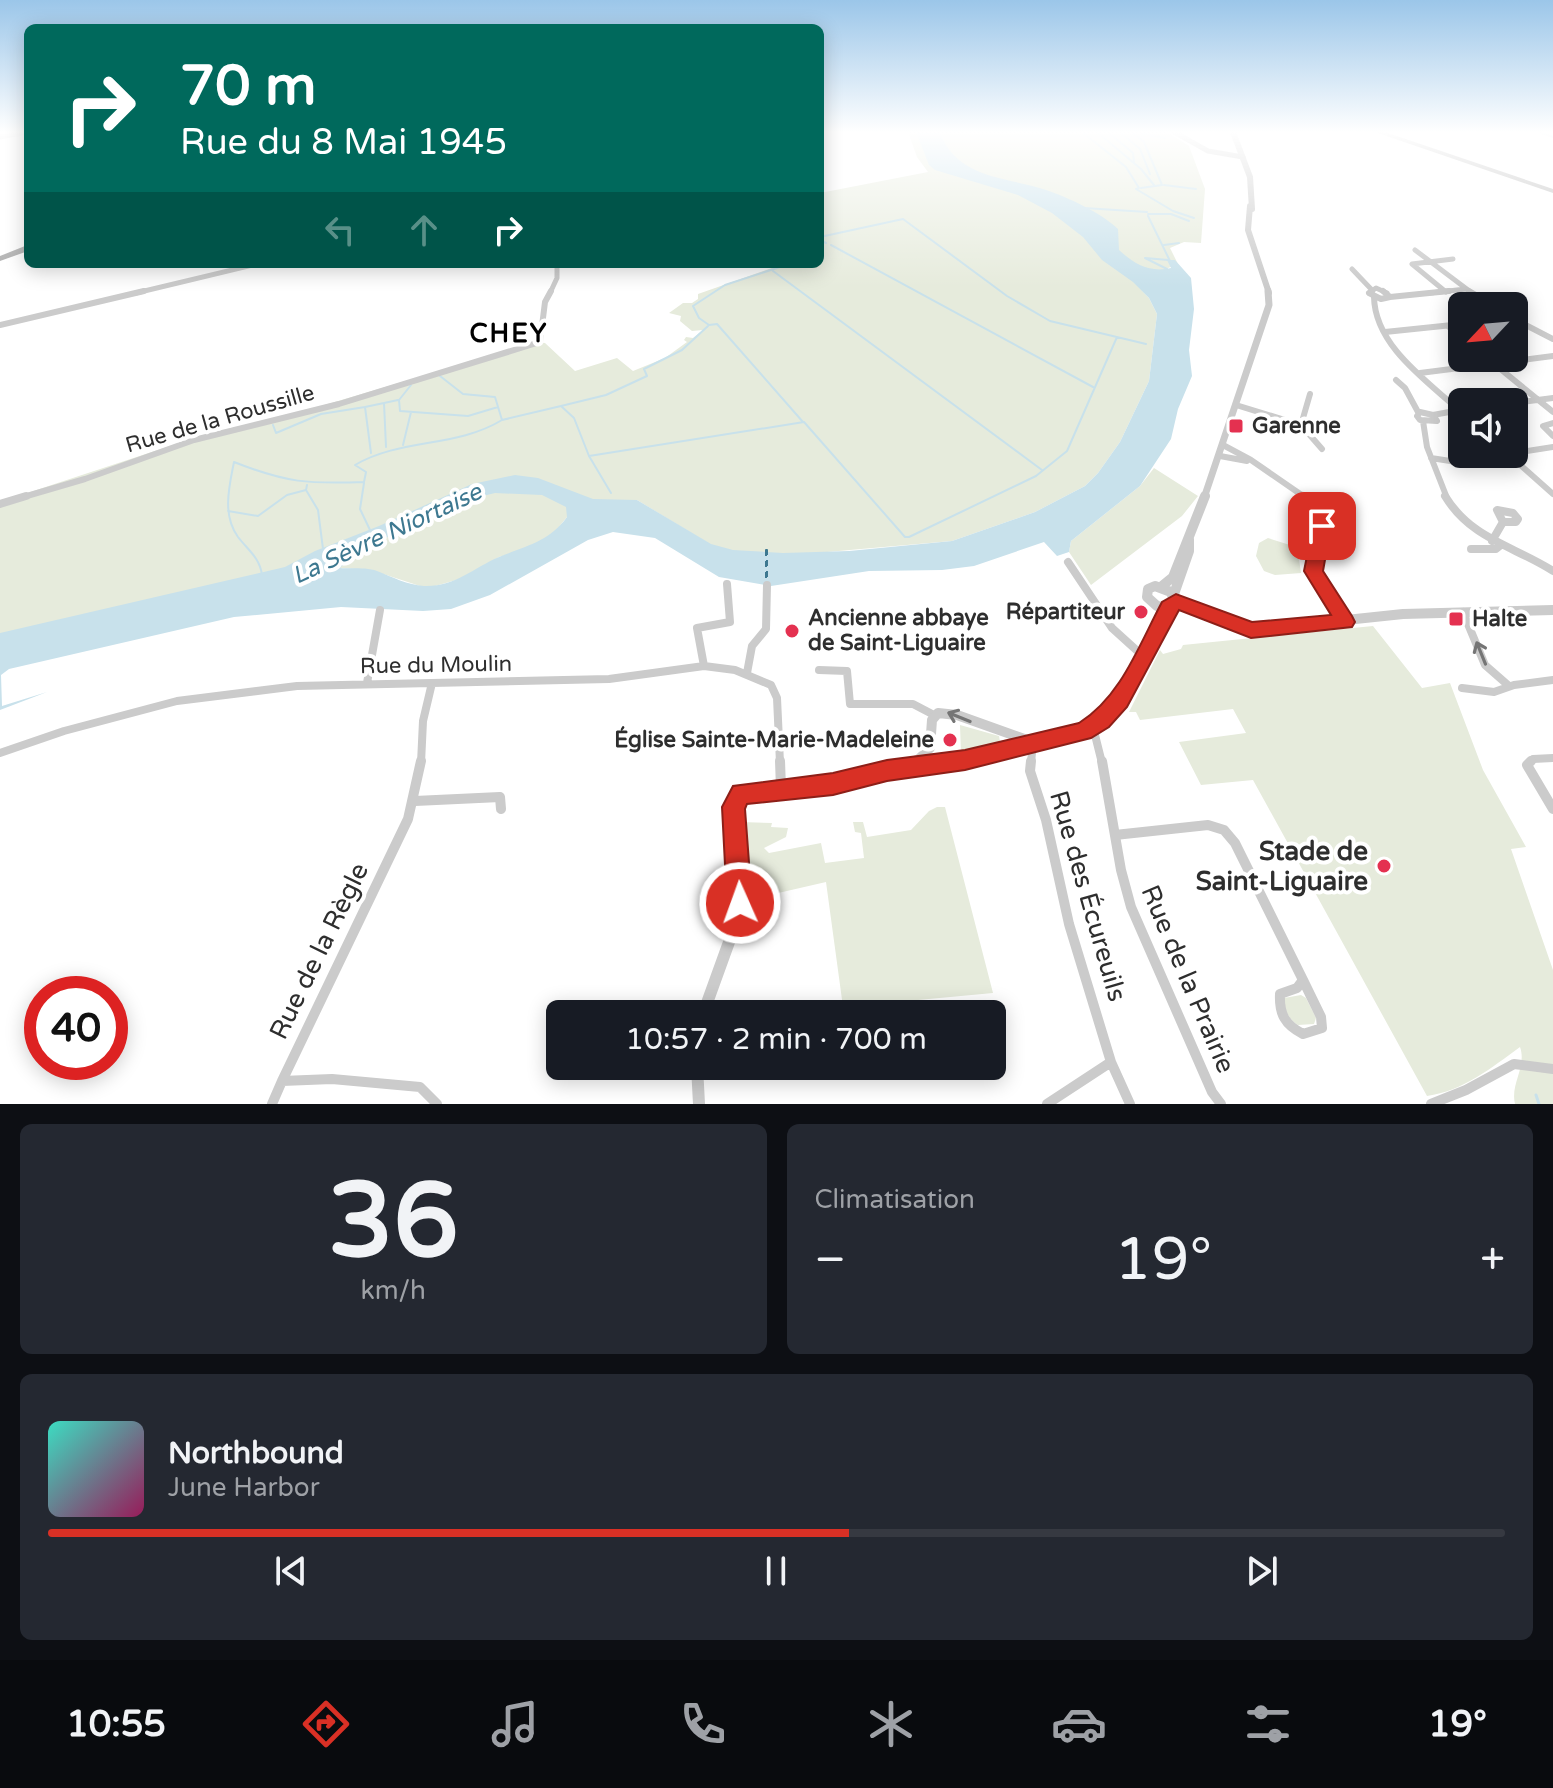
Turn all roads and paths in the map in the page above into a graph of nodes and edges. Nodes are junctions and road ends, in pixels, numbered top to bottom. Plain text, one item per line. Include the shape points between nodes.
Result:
1 (1250, 184) edge
2 (1531, 184) edge
3 (1553, 191) edge
4 (24, 250) edge
5 (1415, 250) dead end
6 (0, 259) edge
7 (1453, 259) dead end
8 (1431, 262) junction
9 (240, 268) edge
10 (557, 268) edge
11 (1352, 269) dead end
12 (1371, 289) junction
13 (1466, 289) junction
14 (1446, 292) junction
15 (1471, 292) edge
16 (1374, 297) junction
17 (1390, 297) junction
18 (0, 325) edge
19 (1448, 326) edge
20 (1528, 326) edge
21 (1385, 332) junction
22 (1553, 339) edge
23 (1553, 356) edge
24 (1528, 359) edge
25 (1448, 369) edge
26 (1505, 372) edge
27 (1420, 373) junction
28 (1396, 380) dead end
29 (1310, 394) dead end
30 (1553, 398) edge
31 (1448, 399) edge
32 (1538, 400) junction
33 (1528, 401) edge
34 (1236, 405) junction
35 (1418, 412) junction
36 (1553, 412) edge
37 (1448, 413) edge
38 (1433, 415) junction
39 (1423, 421) junction
40 (1553, 423) edge
41 (1301, 425) junction
42 (1553, 436) edge
43 (1223, 445) junction
44 (1553, 447) edge
45 (1322, 449) dead end
46 (1528, 451) edge
47 (1220, 456) junction
48 (1431, 458) junction
49 (1448, 461) edge
50 (1260, 467) junction
51 (1524, 468) edge
52 (1553, 494) edge
53 (0, 504) edge
54 (1503, 522) dead end
55 (1189, 539) junction
56 (1492, 541) junction
57 (1501, 545) junction
58 (1471, 549) dead end
59 (1068, 562) dead end
60 (1553, 571) edge
61 (727, 584) dead end
62 (767, 585) dead end
63 (1162, 586) junction
64 (1173, 601) junction
65 (1151, 602) junction
66 (380, 610) dead end
67 (1553, 610) edge
68 (1463, 611) junction
69 (1345, 622) junction
70 (1157, 628) junction
71 (1144, 657) junction
72 (704, 666) junction
73 (819, 670) dead end
74 (747, 673) junction
75 (1553, 680) edge
76 (367, 683) junction
77 (432, 683) junction
78 (1509, 686) junction
79 (1462, 688) dead end
80 (934, 715) junction
81 (1093, 727) junction
82 (1005, 735) junction
83 (1033, 742) junction
84 (930, 748) junction
85 (1007, 750) junction
86 (0, 753) edge
87 (1553, 758) edge
88 (942, 764) junction
89 (912, 766) junction
90 (781, 788) junction
91 (415, 801) junction
92 (501, 809) dead end
93 (1553, 809) edge
94 (1115, 835) junction
95 (1303, 980) junction
96 (708, 1000) edge
97 (1111, 1062) junction
98 (1553, 1069) edge
99 (698, 1080) edge
100 (282, 1081) junction
101 (272, 1104) edge
102 (437, 1104) edge
103 (699, 1104) edge
104 (1047, 1104) edge
105 (1130, 1104) edge
106 (1221, 1104) edge
107 (1431, 1104) edge

1 - 34 street via 1248,220 1270,299
2 - 3 main road
4 - 6 main road
5 - 8 street
7 - 8 street
8 - 13 street
8 - 14 street via 1412,265
9 - 18 street
10 - 53 street, Rue de la Roussille via 545,302 540,342 183,444
11 - 12 street
12 - 16 street
12 - 17 street
13 - 14 street
13 - 15 street
14 - 17 street
16 - 17 street
16 - 21 street
19 - 21 street
20 - 22 street
21 - 27 street
23 - 24 street
25 - 27 street
26 - 32 street
27 - 31 street
28 - 35 street
29 - 41 street
30 - 32 street
32 - 33 street
32 - 36 street
34 - 41 street
34 - 43 street
35 - 38 street
35 - 39 street
37 - 38 street
38 - 39 street via 1435,423
39 - 48 street
40 - 42 street via 1543,426
41 - 45 street
43 - 47 street
43 - 50 street
44 - 46 street
47 - 50 street
47 - 55 street
48 - 49 street
48 - 56 street via 1441,492 1459,519
50 - 69 street via 1324,511 1314,571
51 - 52 street
54 - 56 street
55 - 63 street via 1173,577
55 - 64 street
56 - 57 street
57 - 58 street
57 - 60 street
59 - 71 street via 1122,639
61 - 72 street via 730,622 697,628
62 - 74 street via 766,629 752,646
63 - 64 street
63 - 65 street via 1148,589
64 - 65 street
64 - 69 street via 1251,630
64 - 70 street
65 - 70 street
66 - 76 street
67 - 68 street
68 - 69 street
78 -> 68 street via 1485,665
70 - 71 street
71 - 81 street via 1119,701
72 - 74 street, Rue du Moulin
72 - 77 street, Rue du Moulin via 621,678
73 - 80 street via 847,671 850,704 913,704
74 - 90 street, Rue du Moulin via 771,685 777,698
75 - 78 street
76 - 77 street, Rue du Moulin
76 - 86 street, Rue du Moulin via 189,699
77 - 91 street, Rue de la Règle
78 - 79 street via 1494,692
82 -> 80 street via 950,713
80 - 84 street
81 - 83 street via 1066,738
81 - 94 street, Rue de la Prairie
82 - 83 street
82 - 85 street via 1011,744
83 - 85 street
83 - 97 street, Rue des Écureuils via 1030,771
84 - 88 street
84 - 89 street
85 - 88 street
87 - 93 street via 1533,759 1527,765
88 - 89 street
89 - 90 street via 833,784
90 - 96 street via 746,792 734,802 737,920
91 - 92 street via 500,797
91 - 100 street, Rue de la Règle
94 - 95 street via 1208,825 1224,830
94 - 106 street, Rue de la Prairie via 1138,924
95 - 95 street via 1323,1025 1303,1034 1289,1027 1278,1002 1280,994
97 - 104 street
97 - 105 street, Rue des Écureuils
98 - 107 street via 1514,1064
99 - 103 street
100 - 101 street, Rue de la Règle
100 - 102 street via 332,1079 420,1087

